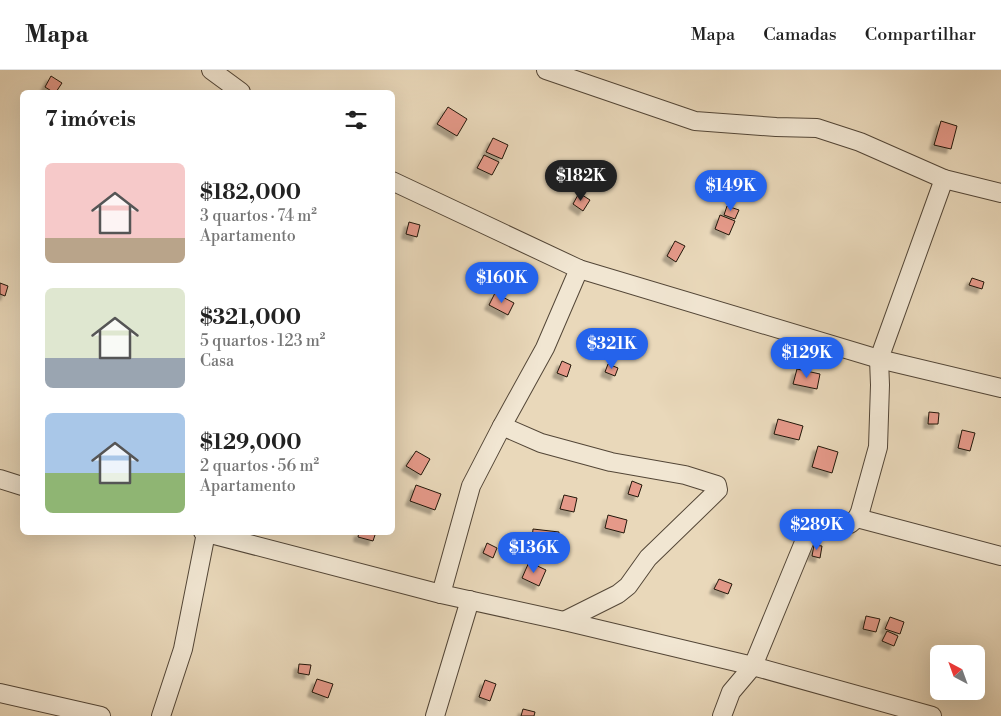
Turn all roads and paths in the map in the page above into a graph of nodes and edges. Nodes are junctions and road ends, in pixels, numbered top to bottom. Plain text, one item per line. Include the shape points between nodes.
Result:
1 (211, 70) edge
2 (546, 70) edge
3 (239, 90) edge
4 (944, 179) junction
5 (395, 182) edge
6 (1001, 193) edge
7 (579, 269) junction
8 (879, 359) junction
9 (1001, 388) edge
10 (502, 426) junction
11 (0, 479) edge
12 (20, 485) edge
13 (856, 518) junction
14 (204, 535) edge
15 (212, 535) edge
16 (1001, 556) edge
17 (441, 594) junction
18 (470, 600) junction
19 (564, 621) junction
20 (753, 666) junction
21 (0, 693) edge
22 (101, 716) edge
23 (161, 716) edge
24 (435, 716) edge
25 (722, 716) edge
26 (932, 716) edge

1 - 3 street
2 - 4 street via 695,121 817,128 860,142
4 - 6 street
4 - 8 street
5 - 7 street
7 - 8 street
7 - 10 street via 545,348
8 - 9 street
8 - 13 street via 878,448
10 - 17 street via 471,486
10 - 19 street via 550,446 610,462 685,475 718,487 648,558 628,586
11 - 12 street
13 - 16 street
13 - 20 street via 850,524 817,525 807,535
14 - 23 street via 183,649
15 - 17 street
17 - 18 street
18 - 19 street
18 - 24 street
19 - 20 street
20 - 25 street via 731,692
20 - 26 street
21 - 22 street

